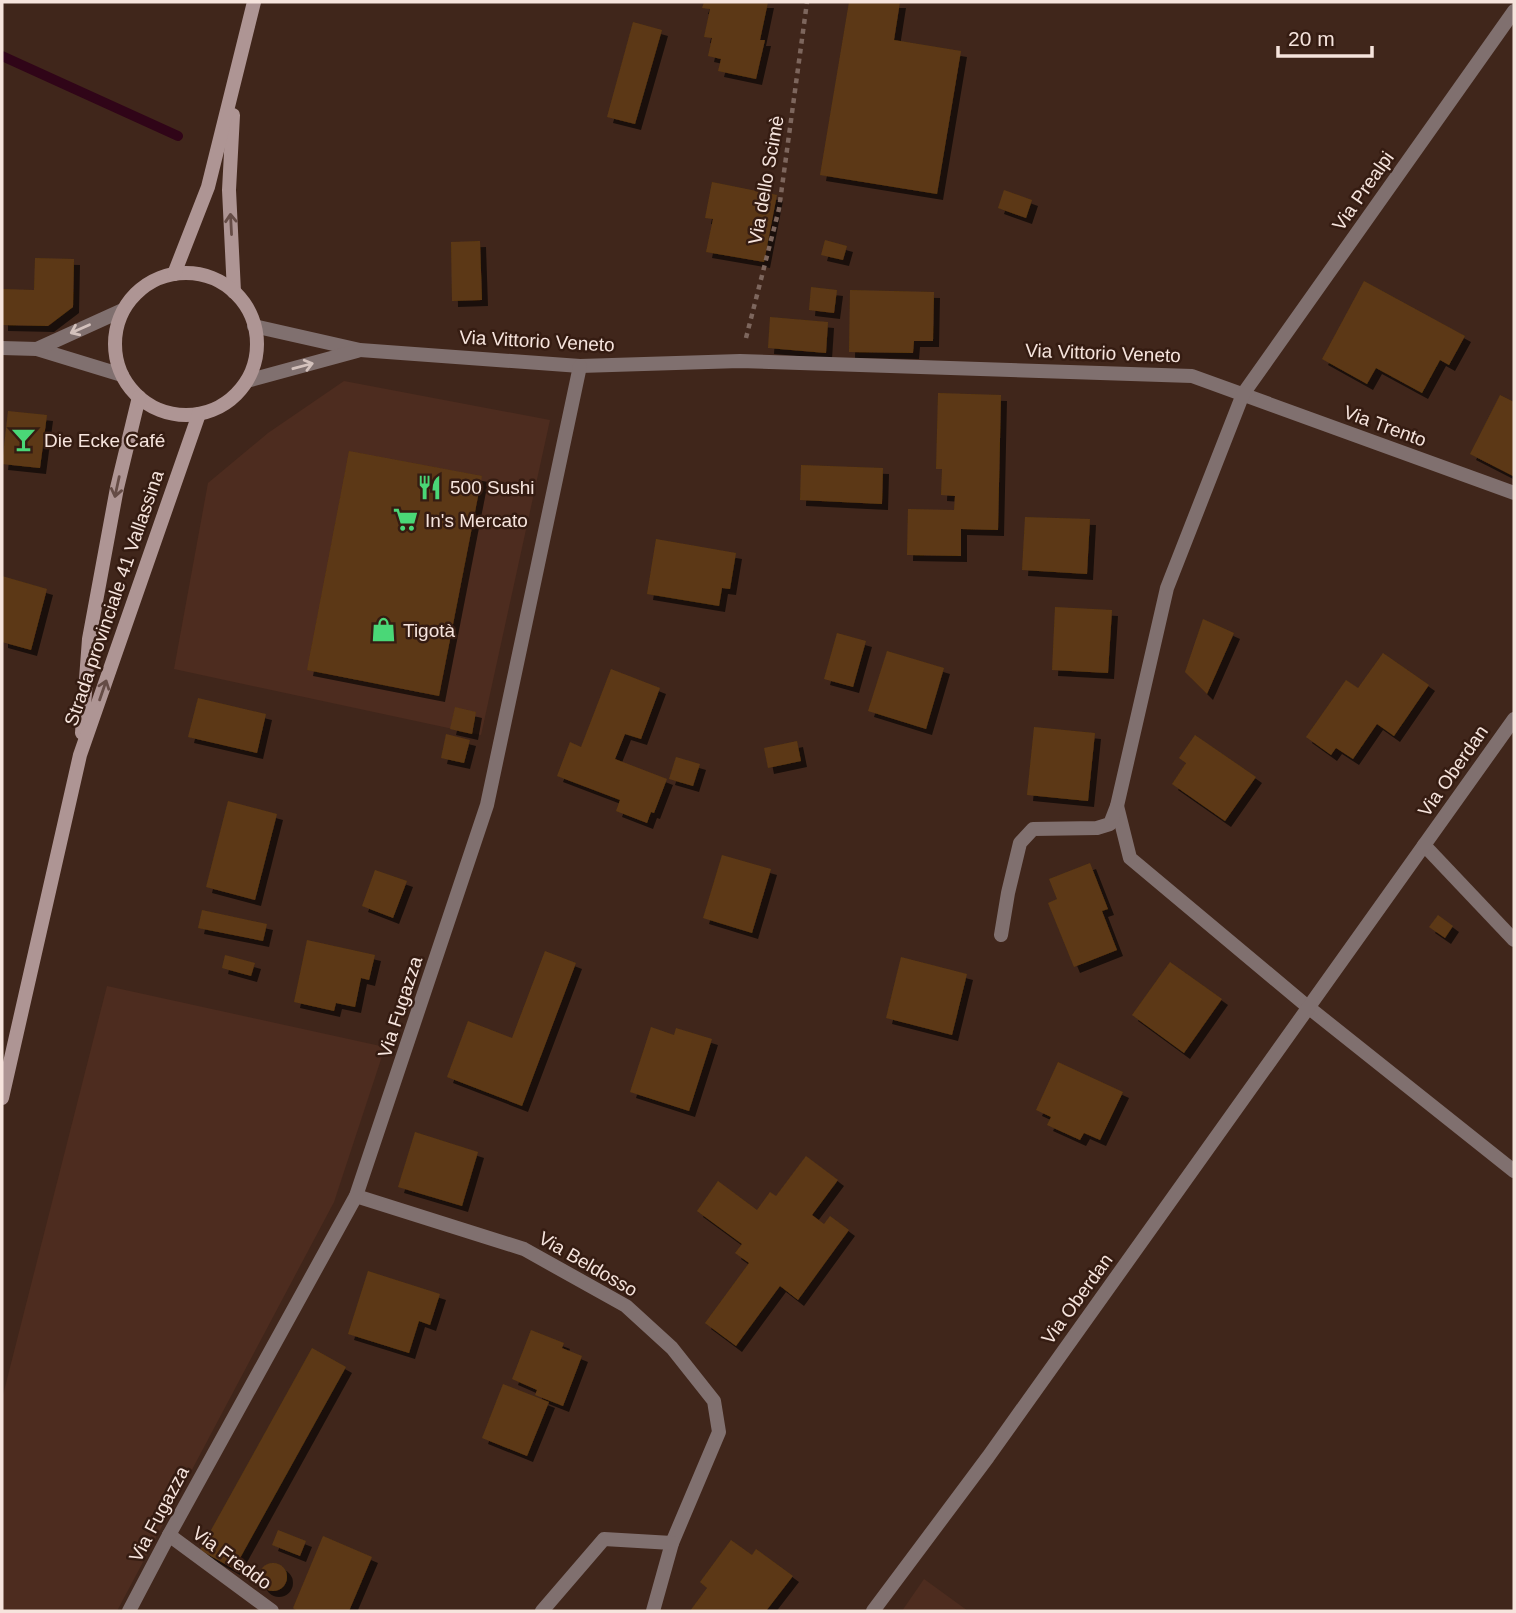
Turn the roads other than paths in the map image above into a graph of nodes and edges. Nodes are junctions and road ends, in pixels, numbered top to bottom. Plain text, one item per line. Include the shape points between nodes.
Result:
1 (254, 2) edge
2 (1514, 11) edge
3 (235, 85) junction
4 (174, 274) junction
5 (234, 292) junction
6 (123, 310) junction
7 (254, 326) junction
8 (2, 348) edge
9 (37, 349) junction
10 (360, 350) junction
11 (580, 366) junction
12 (122, 375) junction
13 (247, 381) junction
14 (1243, 394) junction
15 (139, 397) junction
16 (199, 414) junction
17 (1514, 494) edge
18 (1514, 719) edge
19 (80, 755) junction
20 (1117, 806) junction
21 (1424, 845) junction
22 (1001, 935) dead end
23 (1514, 940) edge
24 (1308, 1007) junction
25 (2, 1098) edge
26 (1514, 1171) edge
27 (356, 1196) junction
28 (169, 1535) junction
29 (672, 1543) junction
30 (129, 1611) edge
31 (272, 1611) edge
32 (542, 1611) edge
33 (653, 1611) edge
34 (873, 1611) edge

1 - 3 main road
2 - 14 street, Via Prealpi
3 - 4 main road via 208,187
5 -> 3 main road via 229,190
4 - 5 main road via 210,277
4 - 6 main road via 145,286
5 - 7 main road
6 -> 9 street
6 - 12 main road via 115,340
7 - 10 street, Via Vittorio Veneto
7 - 13 main road via 256,355
8 - 9 street
9 - 12 street
10 - 11 street, Via Vittorio Veneto
13 -> 10 street, Via Vittorio Veneto
11 - 14 street, Via Vittorio Veneto via 740,361 1192,376
11 - 27 street, Via Fugazza via 487,805
12 - 15 main road
13 - 16 main road via 227,402
14 - 17 street, Via Trento
14 - 20 street via 1167,588
15 - 16 main road via 169,413
15 -> 19 main road, Strada provinciale 41 Vallassina via 89,639
19 -> 16 main road, Strada provinciale 41 Vallassina
18 - 21 street, Via Oberdan
19 - 25 main road, Strada provinciale 41 Vallassina
20 - 22 street via 1110,824 1033,829 1020,843
20 - 24 street via 1130,858
21 - 23 street, Via Oberdan
21 - 24 street, Via Oberdan
24 - 26 street
24 - 34 street, Via Oberdan
27 - 28 street, Via Fugazza
27 - 29 street, Via Beldosso via 524,1249 626,1306 672,1348 714,1401 719,1432
28 - 30 street, Via Fugazza
28 - 31 street, Via Freddo
29 - 32 street via 604,1539
29 - 33 street, Via Beldosso

